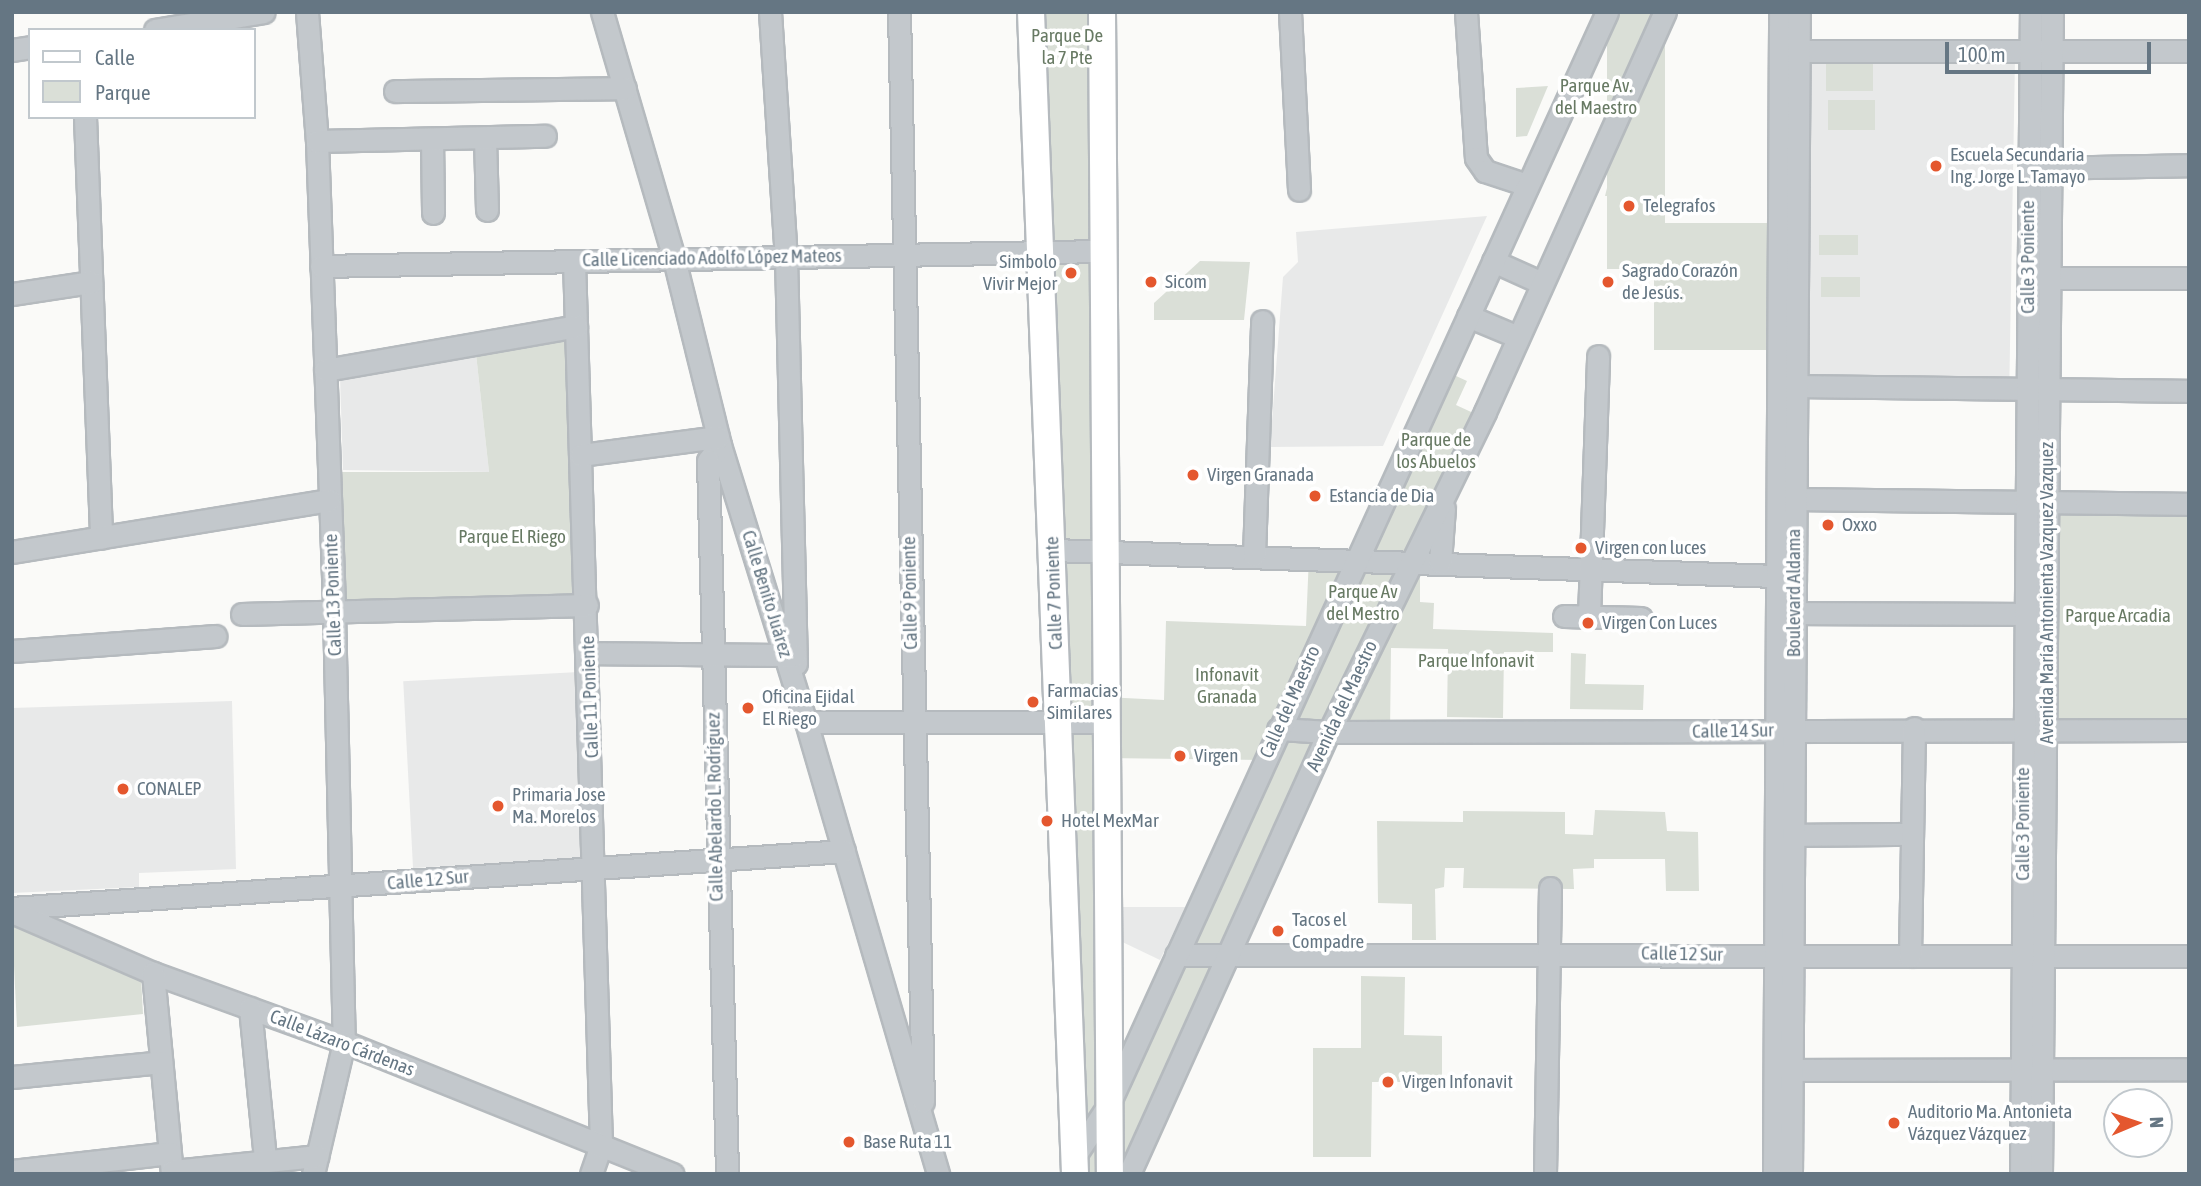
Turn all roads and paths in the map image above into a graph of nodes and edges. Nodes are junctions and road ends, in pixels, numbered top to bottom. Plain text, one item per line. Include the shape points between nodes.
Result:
1 (264, 12) edge
2 (307, 12) edge
3 (603, 12) edge
4 (770, 12) edge
5 (899, 12) edge
6 (1031, 12) edge
7 (1102, 12) edge
8 (1290, 12) edge
9 (1466, 12) edge
10 (1607, 12) edge
11 (1665, 12) edge
12 (1780, 12) edge
13 (1799, 12) edge
14 (2031, 12) edge
15 (2052, 12) edge
16 (215, 17) edge
17 (164, 28) edge
18 (2041, 50) junction
19 (1790, 51) junction
20 (2189, 51) edge
21 (625, 88) junction
22 (395, 91) dead end
23 (85, 119) edge
24 (545, 136) dead end
25 (485, 138) junction
26 (432, 139) junction
27 (317, 141) junction
28 (2051, 165) junction
29 (2189, 165) edge
30 (2029, 171) junction
31 (1527, 185) junction
32 (1299, 190) dead end
33 (487, 209) dead end
34 (433, 213) dead end
35 (1103, 251) junction
36 (1040, 252) junction
37 (903, 255) junction
38 (786, 257) junction
39 (674, 259) junction
40 (574, 261) junction
41 (1493, 261) junction
42 (321, 266) junction
43 (2028, 278) junction
44 (2050, 278) junction
45 (2189, 278) edge
46 (91, 282) junction
47 (1542, 283) junction
48 (12, 295) edge
49 (1468, 316) junction
50 (1262, 321) dead end
51 (576, 326) junction
52 (1518, 337) junction
53 (1598, 356) dead end
54 (324, 370) junction
55 (1787, 386) junction
56 (2027, 389) junction
57 (2049, 389) junction
58 (2189, 391) edge
59 (719, 441) junction
60 (582, 456) junction
61 (1444, 497) junction
62 (329, 500) junction
63 (1786, 500) junction
64 (2026, 502) junction
65 (2048, 503) junction
66 (2189, 504) edge
67 (101, 538) junction
68 (1053, 550) junction
69 (1103, 551) junction
70 (12, 552) edge
71 (1254, 555) junction
72 (1357, 557) junction
73 (1412, 561) junction
74 (1440, 562) junction
75 (1591, 568) junction
76 (1776, 576) junction
77 (587, 605) junction
78 (334, 610) junction
79 (1785, 613) junction
80 (242, 614) dead end
81 (2025, 614) junction
82 (2046, 614) junction
83 (1564, 616) dead end
84 (1589, 617) junction
85 (1641, 618) dead end
86 (215, 636) dead end
87 (12, 651) edge
88 (588, 653) junction
89 (712, 653) junction
90 (790, 655) junction
91 (806, 722) junction
92 (1057, 722) junction
93 (1105, 722) junction
94 (913, 723) junction
95 (1914, 728) junction
96 (2024, 728) junction
97 (2046, 728) junction
98 (1278, 729) junction
99 (1785, 730) junction
100 (2189, 730) edge
101 (1329, 732) junction
102 (1912, 834) junction
103 (1792, 835) junction
104 (844, 851) junction
105 (716, 859) junction
106 (595, 866) junction
107 (341, 888) junction
108 (1550, 888) dead end
109 (12, 910) edge
110 (1549, 954) junction
111 (1176, 955) junction
112 (1227, 955) junction
113 (1783, 955) junction
114 (2033, 955) junction
115 (1910, 956) junction
116 (2189, 956) edge
117 (153, 973) junction
118 (250, 1008) junction
119 (344, 1042) junction
120 (161, 1062) junction
121 (2032, 1067) junction
122 (2189, 1069) edge
123 (1783, 1070) junction
124 (12, 1077) edge
125 (1108, 1106) junction
126 (924, 1136) junction
127 (601, 1146) junction
128 (265, 1158) junction
129 (315, 1165) edge
130 (1074, 1165) edge
131 (171, 1166) edge
132 (12, 1171) edge
133 (591, 1174) edge
134 (673, 1174) edge
135 (727, 1174) edge
136 (924, 1174) edge
137 (938, 1174) edge
138 (1110, 1174) edge
139 (1129, 1174) edge
140 (1545, 1174) edge
141 (1774, 1174) edge
142 (1791, 1174) edge
143 (2021, 1174) edge
144 (2041, 1174) edge

1 - 16 street
2 - 27 street, Calle 13 Poniente
3 - 21 street, Calle Benito Juárez
4 - 38 street
5 - 37 street, Calle 9 Poniente
6 - 36 main road, Calle 7 Poniente
7 - 35 main road
8 - 32 street
9 - 31 street via 1476,158 1485,171
10 - 31 street, Calle del Maestro
11 - 47 street, Avenida del Maestro
12 - 19 street, Boulevard Aldama
13 - 19 street, Boulevard Aldama
14 - 18 street, Calle 3 Poniente
15 - 18 street, Avenida María Antonienta Vazquez Vazquez
16 - 17 street
18 - 19 street
18 - 20 street
18 - 28 street, Avenida María Antonienta Vazquez Vazquez
18 - 30 street, Calle 3 Poniente
19 - 55 street, Boulevard Aldama
21 - 22 street
21 - 39 street, Calle Benito Juárez
23 - 46 street
24 - 25 street
25 - 26 street
25 - 33 street
26 - 27 street
26 - 34 street
27 - 42 street, Calle 13 Poniente
28 - 29 street
28 - 30 street
28 - 44 street, Avenida María Antonienta Vazquez Vazquez
30 - 43 street, Calle 3 Poniente
31 - 41 street, Calle del Maestro
35 - 36 street, Calle Licenciado Adolfo López Mateos
35 - 69 main road
36 - 37 street, Calle Licenciado Adolfo López Mateos
36 - 68 main road, Calle 7 Poniente
37 - 38 street, Calle Licenciado Adolfo López Mateos
37 - 94 street, Calle 9 Poniente
38 - 39 street, Calle Licenciado Adolfo López Mateos
38 - 90 street
39 - 40 street, Calle Licenciado Adolfo López Mateos
39 - 59 street, Calle Benito Juárez
40 - 42 street, Calle Licenciado Adolfo López Mateos
40 - 51 street, Calle 11 Poniente
41 - 47 street
41 - 49 street, Calle del Maestro
42 - 54 street, Calle 13 Poniente
43 - 44 street
43 - 56 street, Calle 3 Poniente
44 - 45 street
44 - 57 street, Avenida María Antonienta Vazquez Vazquez
46 - 48 street
46 - 67 street
47 - 52 street, Avenida del Maestro
49 - 52 street
49 - 72 street, Calle del Maestro
50 - 71 street
51 - 54 street
51 - 60 street, Calle 11 Poniente
52 - 61 street, Avenida del Maestro
53 - 75 street
54 - 62 street, Calle 13 Poniente
55 - 56 street
55 - 63 street, Boulevard Aldama
56 - 57 street
56 - 64 street, Calle 3 Poniente
57 - 58 street
57 - 65 street, Avenida María Antonienta Vazquez Vazquez
59 - 60 street
59 - 89 street, Calle Abelardo L. Rodríguez via 708,461
59 - 90 street, Calle Benito Juárez
60 - 77 street, Calle 11 Poniente
61 - 73 street, Avenida del Maestro
61 - 74 street
62 - 67 street
62 - 78 street, Calle 13 Poniente
63 - 64 street
63 - 76 street, Boulevard Aldama
63 - 79 street, Boulevard Aldama
64 - 65 street
64 - 81 street, Calle 3 Poniente
65 - 66 street
65 - 82 street, Avenida María Antonienta Vazquez Vazquez
67 - 70 street
68 - 69 street
68 - 92 main road, Calle 7 Poniente
69 - 71 street
69 - 93 main road
71 - 72 street
72 - 73 street
72 - 98 street, Calle del Maestro
73 - 74 street
73 - 101 street, Avenida del Maestro
74 - 75 street
75 - 76 street
75 - 84 street
76 - 79 street, Boulevard Aldama
77 - 78 street
77 - 88 street, Calle 11 Poniente
78 - 80 street
78 - 107 street, Calle 13 Poniente
79 - 81 street
79 - 99 street, Boulevard Aldama
81 - 82 street
81 - 96 street, Calle 3 Poniente
82 - 97 street, Avenida María Antonienta Vazquez Vazquez
83 - 84 street
84 - 85 street
86 - 87 street
88 - 89 street
88 - 106 street, Calle 11 Poniente
89 - 90 street
89 - 105 street, Calle Abelardo L. Rodríguez
90 - 91 street, Calle Benito Juárez
91 - 94 street
91 - 104 street, Calle Benito Juárez
92 - 93 street
92 - 94 street
92 - 130 main road, Calle 7 Poniente
93 - 125 main road
94 - 126 street, Calle 9 Poniente
95 - 96 street, Calle 14 Sur
95 - 99 street, Calle 14 Sur
95 - 102 street
96 - 97 street, Calle 14 Sur
96 - 114 street, Calle 3 Poniente
97 - 100 street, Calle 14 Sur
97 - 114 street, Avenida María Antonienta Vazquez Vazquez
98 - 101 street, Calle 14 Sur
98 - 111 street, Calle del Maestro
99 - 101 street, Calle 14 Sur
99 - 103 street, Boulevard Aldama
99 - 113 street, Boulevard Aldama
101 - 112 street, Avenida del Maestro
102 - 103 street
102 - 115 street
103 - 113 street, Boulevard Aldama
104 - 105 street, Calle 12 Sur
104 - 126 street, Calle Benito Juárez
105 - 106 street, Calle 12 Sur
105 - 135 street, Calle Abelardo L. Rodríguez
106 - 107 street, Calle 12 Sur
106 - 127 street, Calle 11 Poniente
107 - 109 street, Calle 12 Sur
107 - 119 street, Calle 13 Poniente
108 - 110 street
109 - 117 street, Calle Lázaro Cárdenas
110 - 112 street, Calle 12 Sur
110 - 113 street, Calle 12 Sur
110 - 140 street
111 - 112 street, Calle 12 Sur
111 - 125 street, Calle del Maestro
112 - 139 street, Avenida del Maestro
113 - 115 street, Calle 12 Sur
113 - 123 street, Boulevard Aldama
114 - 115 street, Calle 12 Sur
114 - 116 street, Calle 12 Sur
114 - 121 street, Avenida María Antonienta Vazquez Vazquez
117 - 118 street, Calle Lázaro Cárdenas
117 - 120 street
118 - 119 street, Calle Lázaro Cárdenas
118 - 128 street
119 - 127 street, Calle Lázaro Cárdenas
119 - 129 street, Calle 13 Poniente
120 - 124 street
120 - 131 street
121 - 122 street
121 - 123 street
121 - 143 street
121 - 144 street, Avenida María Antonienta Vazquez Vazquez
123 - 141 street, Boulevard Aldama
123 - 142 street, Boulevard Aldama
125 - 130 street, Calle del Maestro
125 - 138 main road
126 - 136 street, Calle 9 Poniente
126 - 137 street, Calle Benito Juárez
127 - 133 street, Calle 11 Poniente
127 - 134 street, Calle Lázaro Cárdenas
128 - 129 street
128 - 131 street
131 - 132 street

